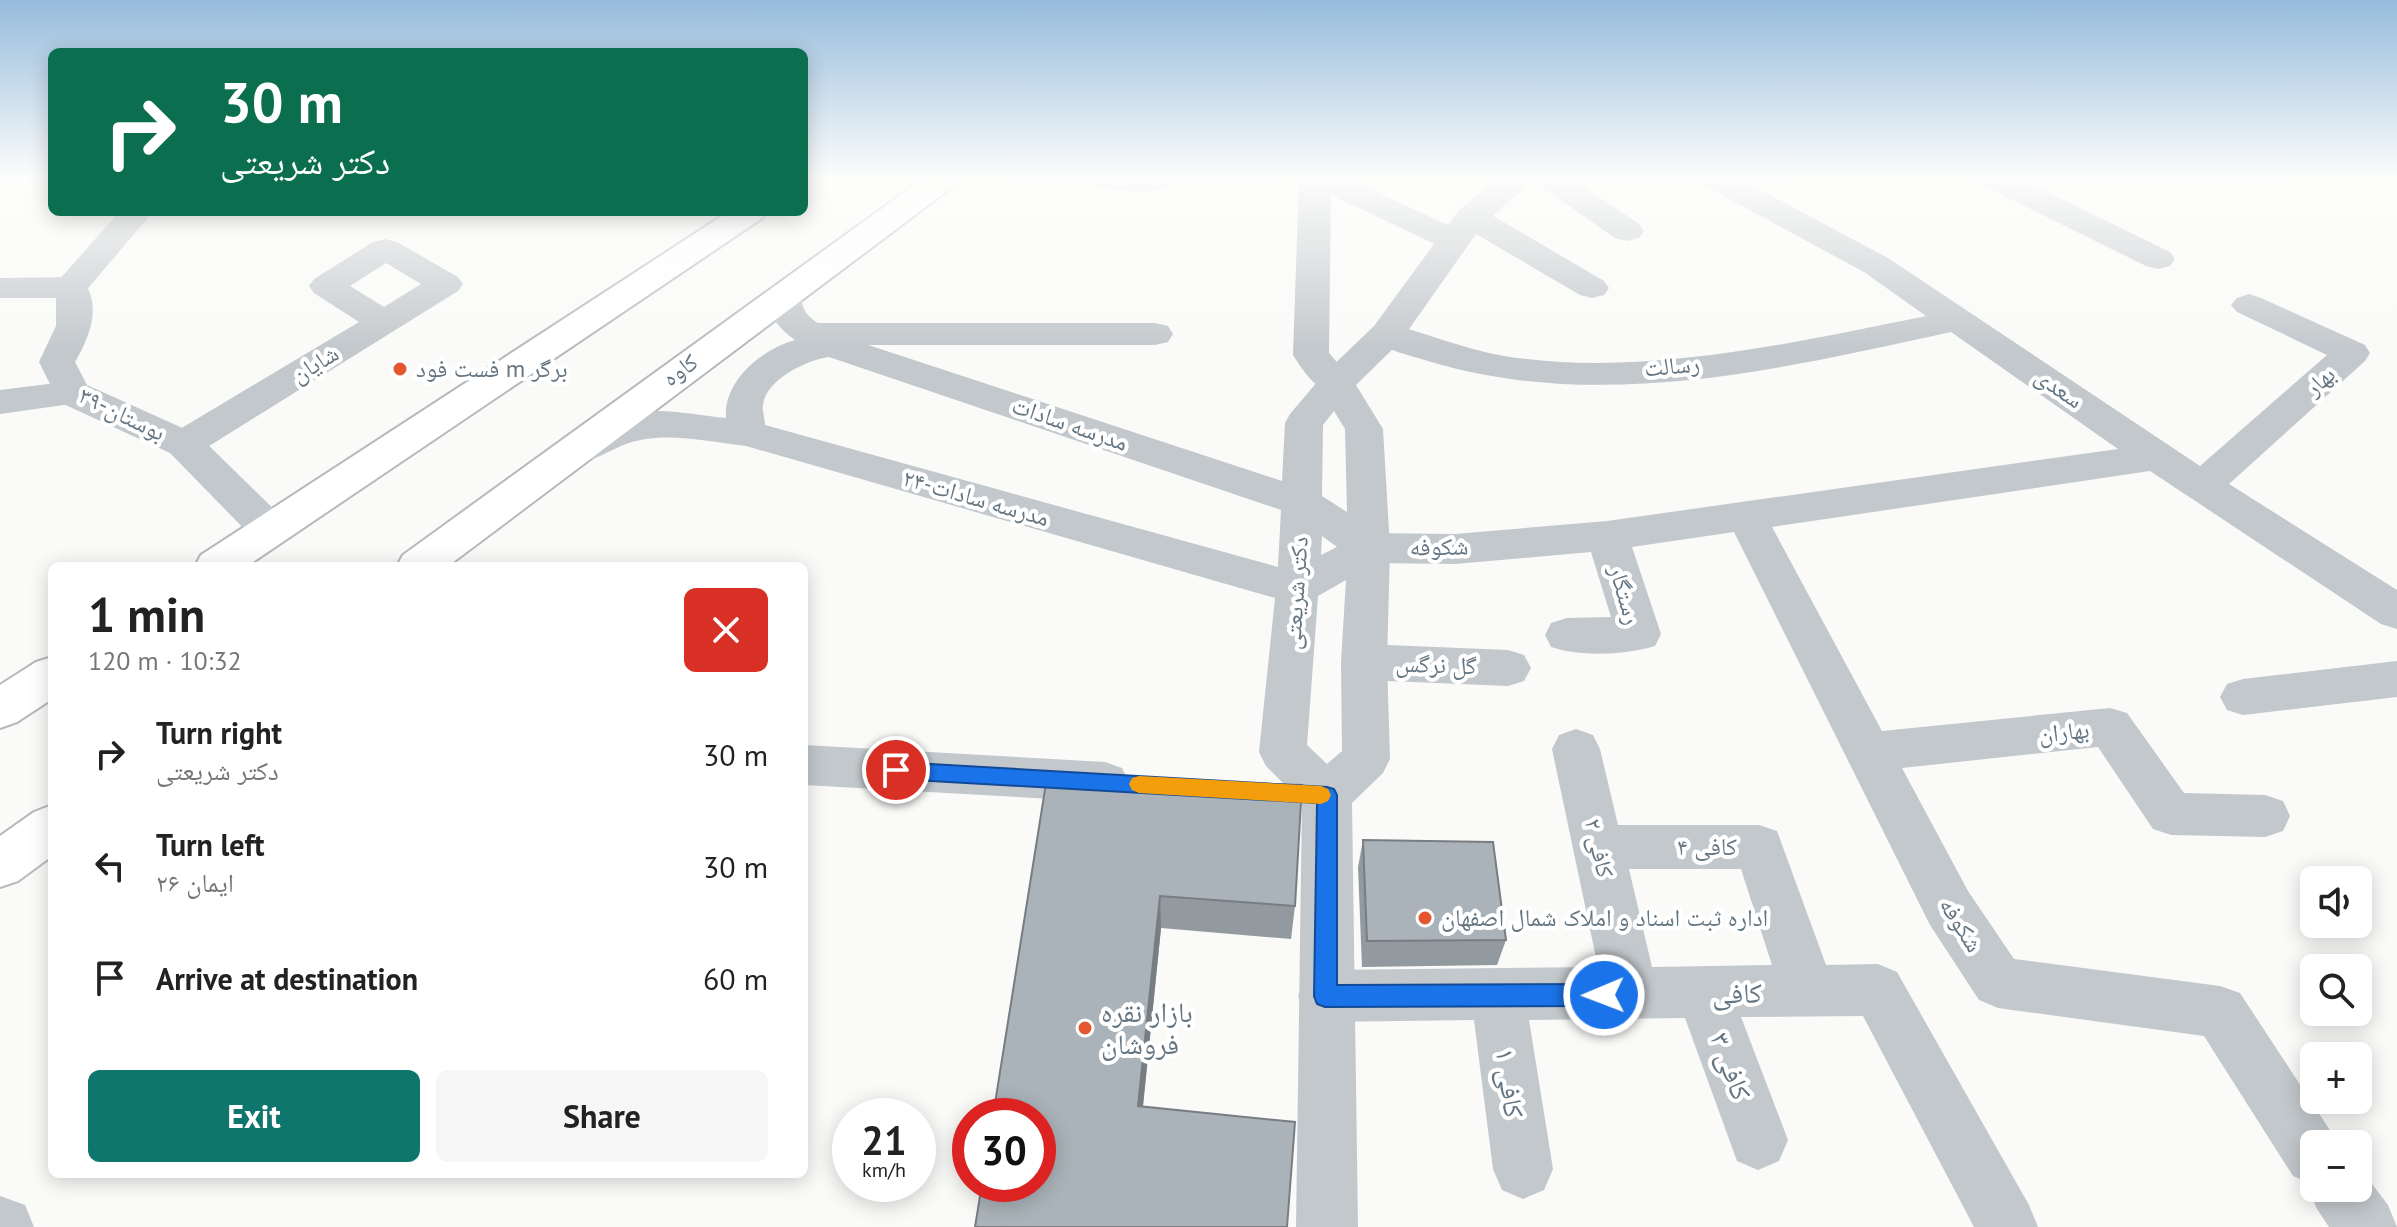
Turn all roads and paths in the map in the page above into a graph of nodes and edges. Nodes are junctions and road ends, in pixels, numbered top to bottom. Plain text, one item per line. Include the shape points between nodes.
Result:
1 (117, 235) edge
2 (715, 235) edge
3 (865, 235) edge
4 (1314, 235) edge
5 (1457, 235) edge
6 (1478, 235) edge
7 (1821, 235) edge
8 (2110, 235) edge
9 (2158, 259) dead end
10 (71, 287) junction
11 (0, 288) edge
12 (1592, 288) dead end
13 (785, 293) junction
14 (2249, 305) dead end
15 (1958, 320) junction
16 (384, 322) junction
17 (1155, 334) dead end
18 (1387, 334) junction
19 (821, 339) junction
20 (1336, 383) junction
21 (72, 393) junction
22 (0, 402) edge
23 (747, 433) junction
24 (184, 444) junction
25 (574, 452) junction
26 (2157, 457) junction
27 (2203, 485) junction
28 (1302, 502) junction
29 (1746, 516) junction
30 (270, 530) junction
31 (1607, 536) junction
32 (1369, 548) junction
33 (222, 562) edge
34 (423, 562) edge
35 (1297, 588) junction
36 (2397, 612) edge
37 (1567, 635) dead end
38 (1364, 662) junction
39 (1508, 668) dead end
40 (48, 678) edge
41 (2397, 679) edge
42 (2243, 697) dead end
43 (0, 709) edge
44 (1576, 749) dead end
45 (1867, 752) junction
46 (808, 765) edge
47 (1153, 785) edge
48 (1264, 792) edge
49 (1327, 795) junction
50 (2265, 816) dead end
51 (48, 830) edge
52 (1598, 847) junction
53 (0, 865) edge
54 (1808, 991) junction
55 (1704, 993) junction
56 (1631, 994) junction
57 (1325, 996) junction
58 (1498, 996) junction
59 (2300, 1134) edge
60 (1758, 1140) dead end
61 (1523, 1169) dead end
62 (2348, 1202) edge
63 (1327, 1227) edge
64 (2007, 1227) edge
65 (2366, 1227) edge

1 - 10 street
2 - 30 main road
3 - 13 main road, کاوه
4 - 20 street via 1311,355
5 - 18 street, دکتر شریعتی
6 - 12 street
7 - 15 street, سعدی
8 - 9 street
10 - 11 street
10 - 21 street, ۳۹-بوستان via 77,303 76,328 57,362
13 - 19 street, مدرسه سادات via 791,320
13 - 25 main road, کاوه
14 - 27 street, بهار via 2352,353
15 - 18 street, رسالت via 1808,351 1657,369 1547,372 1482,364
15 - 26 street, سعدی
16 - 16 street, شایان via 446,284 385,249 326,286
16 - 24 street, شایان
17 - 19 street
18 - 20 street, دکتر شریعتی
19 - 23 street via 775,364 750,389 744,405
19 - 28 street, مدرسه سادات
20 - 28 street, دکتر شریعتی via 1304,423
20 - 32 street via 1364,429
21 - 22 street
21 - 24 street, ۳۹-بوستان
23 - 25 street, ۲۴-مدرسه سادات via 656,424 619,432
23 - 35 street, ۲۴-مدرسه سادات
24 - 30 street, ۳۹-بوستان
25 - 34 main road, کاوه
26 - 27 street, سعدی
26 - 29 street, شکوفه
27 - 36 street, سعدی
28 - 32 street, مدرسه سادات
28 - 35 street, دکتر شریعتی
29 - 31 street, شکوفه
29 - 45 street, شکوفه
30 - 33 main road
31 - 32 street, شکوفه via 1455,549
31 - 37 street, رستگار via 1639,634
32 - 35 street
32 - 38 street
35 - 49 street, دکتر شریعتی via 1283,752
38 - 39 street, گل نرگس
38 - 49 street via 1366,759
40 - 43 main road
41 - 42 street
44 - 52 street, کافی ۲
45 - 50 street, بهاران via 2110,727 2171,814
45 - 59 street, شکوفه via 1949,908 1998,982 2220,1012
46 - 47 street
48 - 49 street
49 - 57 street
51 - 53 main road
52 - 54 street, کافی ۴ via 1759,847
52 - 56 street, کافی ۲
54 - 55 street, کافی
54 - 64 street, کافی via 1878,990
55 - 56 street, کافی
55 - 60 street, کافی ۳
56 - 58 street, کافی
57 - 58 street, کافی
57 - 63 street
58 - 61 street, کافی ۱
62 - 65 street

